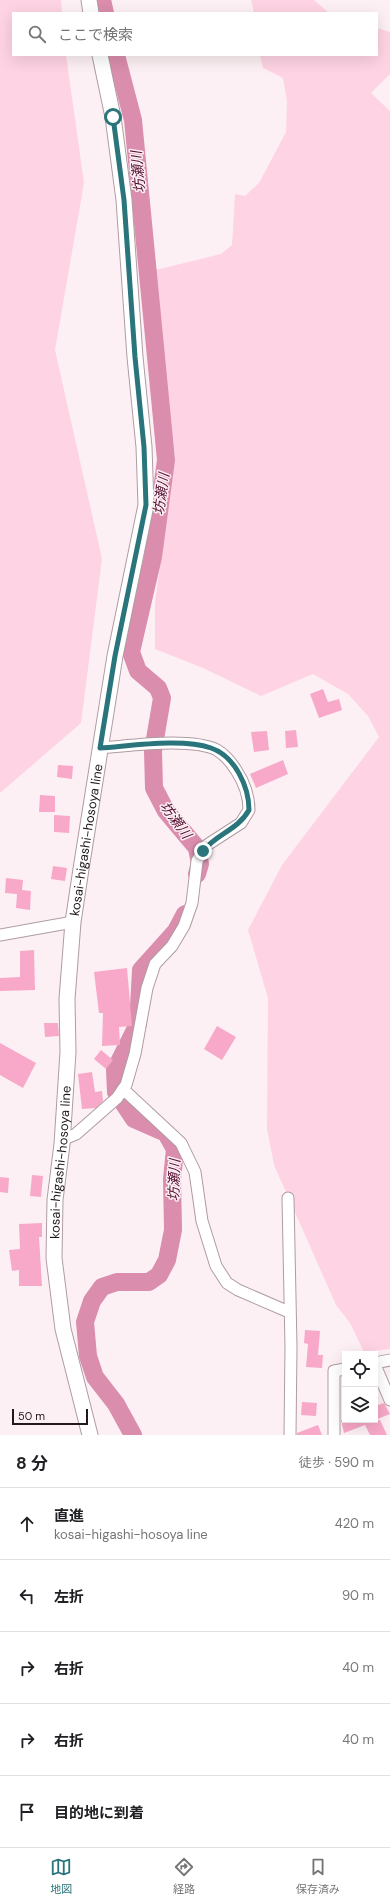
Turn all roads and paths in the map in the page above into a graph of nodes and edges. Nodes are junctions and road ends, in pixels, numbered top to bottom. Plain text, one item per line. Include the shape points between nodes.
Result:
1 (89, 0) edge
2 (91, 12) edge
3 (100, 56) edge
4 (100, 748) junction
5 (73, 922) junction
6 (0, 935) edge
7 (123, 1089) junction
8 (62, 1140) junction
9 (288, 1198) dead end
10 (289, 1312) junction
11 (390, 1360) edge
12 (378, 1363) edge
13 (342, 1370) edge
14 (378, 1371) edge
15 (390, 1400) edge
16 (90, 1435) edge
17 (290, 1435) edge
18 (334, 1435) edge

1 - 2 main road
3 - 4 main road, kosai-higashi-hosoya line via 113,117 124,200 144,447 146,505 115,656
4 - 5 main road, kosai-higashi-hosoya line
4 - 7 street via 162,744 190,744 210,748 229,760 241,778 249,803 245,818 208,845 197,861 192,903 184,926 172,946 155,964 147,988 135,1054
5 - 6 street
5 - 8 main road, kosai-higashi-hosoya line via 67,999 68,1052
7 - 8 street via 103,1111 76,1134
7 - 10 street via 181,1143 195,1172 202,1221 216,1266 227,1283
8 - 16 main road, kosai-higashi-hosoya line via 55,1200 55,1272 63,1329
9 - 10 street
10 - 17 street
11 - 12 street
13 - 18 street via 334,1371
14 - 15 street

